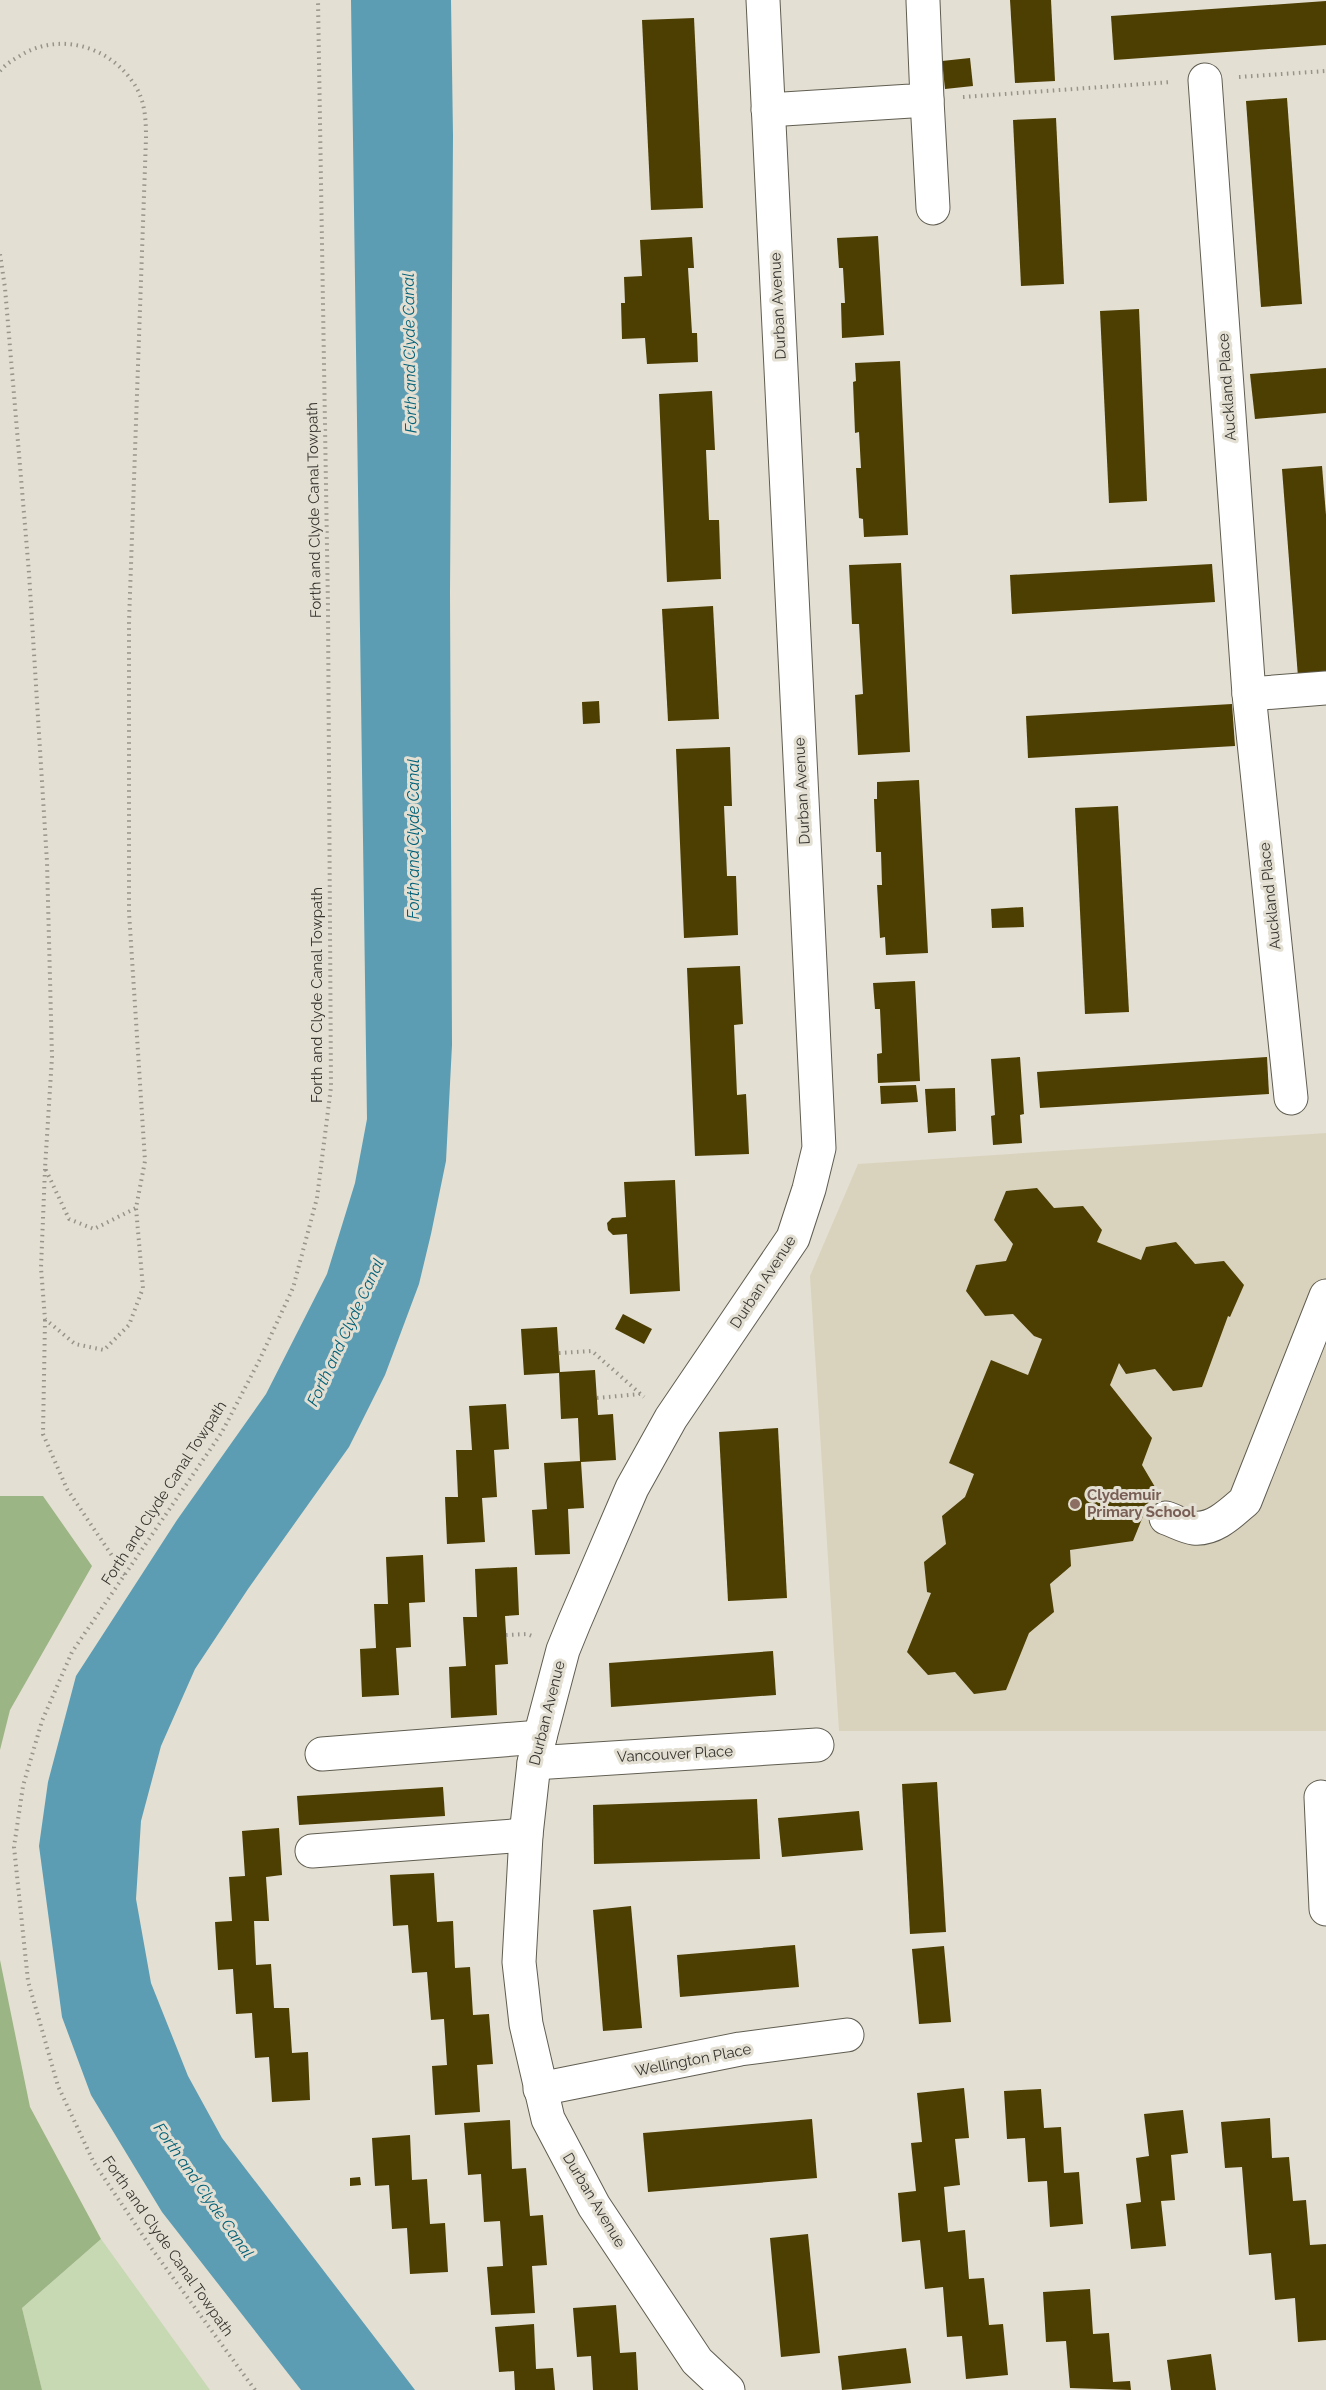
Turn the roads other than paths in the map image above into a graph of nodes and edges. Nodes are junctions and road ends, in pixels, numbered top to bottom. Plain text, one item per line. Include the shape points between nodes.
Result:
1 (763, 0) edge
2 (923, 1) edge
3 (1205, 80) road end
4 (927, 100) junction
5 (768, 110) junction
6 (933, 208) dead end
7 (1326, 688) edge
8 (1249, 694) junction
9 (1291, 1098) dead end
10 (1326, 1296) edge
11 (1166, 1518) dead end
12 (817, 1745) dead end
13 (537, 1750) junction
14 (322, 1754) dead end
15 (1321, 1797) dead end
16 (525, 1835) junction
17 (312, 1851) dead end
18 (1326, 1910) edge
19 (847, 2035) dead end
20 (540, 2089) junction
21 (728, 2390) edge

1 - 5 street, Durban Avenue
2 - 4 street
3 - 8 street, Auckland Place
4 - 5 street
4 - 6 street
5 - 13 street, Durban Avenue via 819,1148 793,1238 671,1418 632,1488 563,1650
7 - 8 street
8 - 9 street, Auckland Place
10 - 11 street via 1245,1501 1212,1526 1194,1528
12 - 13 street, Vancouver Place
13 - 14 street, Vancouver Place
13 - 16 street, Durban Avenue
15 - 18 street
16 - 17 street
16 - 20 street, Durban Avenue via 519,1962 526,2024
19 - 20 street, Wellington Place via 740,2049
20 - 21 street, Durban Avenue via 548,2119 594,2206 697,2361

